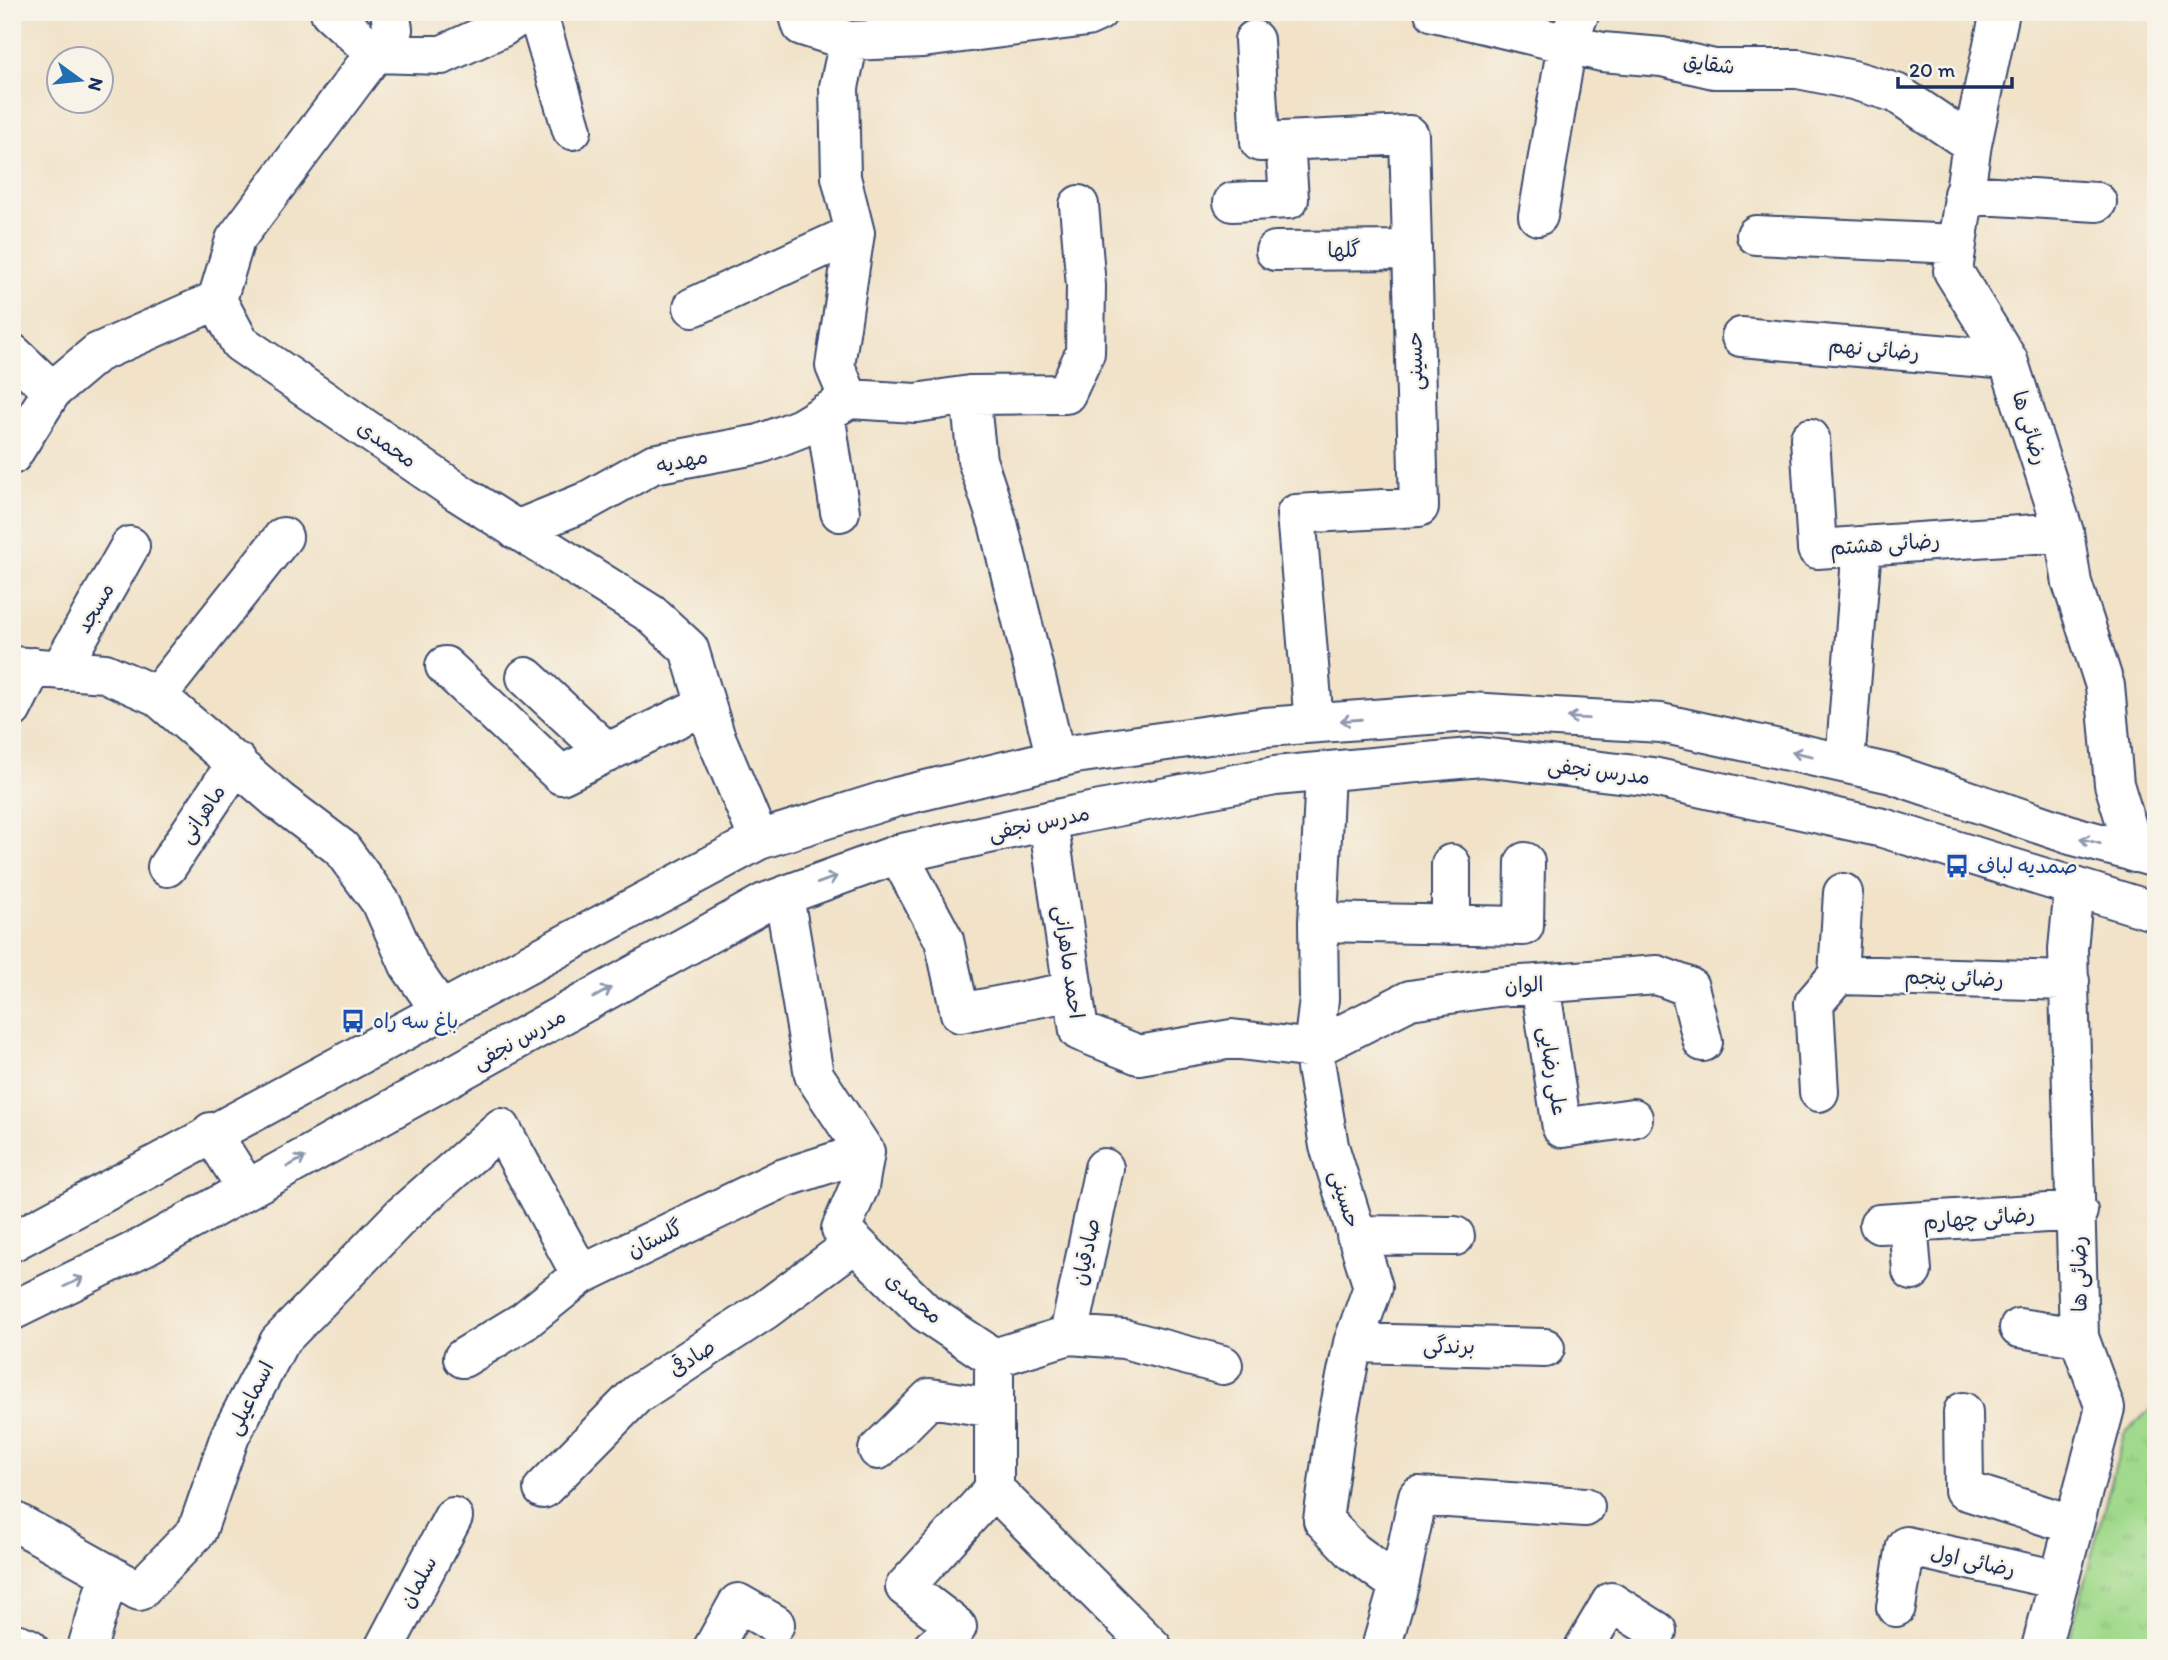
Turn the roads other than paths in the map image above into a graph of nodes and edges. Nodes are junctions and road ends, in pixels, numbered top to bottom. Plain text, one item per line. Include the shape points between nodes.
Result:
1 (330, 12) edge
2 (390, 12) edge
3 (525, 12) edge
4 (537, 12) edge
5 (798, 12) edge
6 (1434, 12) edge
7 (2000, 12) edge
8 (1091, 14) edge
9 (960, 23) edge
10 (1573, 28) edge
11 (1254, 40) dead end
12 (849, 41) junction
13 (375, 53) junction
14 (572, 130) dead end
15 (1285, 141) junction
16 (1972, 144) junction
17 (1963, 194) junction
18 (1233, 202) dead end
19 (2097, 202) dead end
20 (1079, 205) dead end
21 (1538, 216) dead end
22 (856, 233) junction
23 (1756, 235) dead end
24 (1957, 244) junction
25 (1412, 250) junction
26 (1275, 251) dead end
27 (217, 300) junction
28 (693, 307) dead end
29 (1741, 337) dead end
30 (12, 353) edge
31 (2008, 360) junction
32 (52, 391) junction
33 (970, 395) junction
34 (837, 406) junction
35 (1811, 438) dead end
36 (12, 455) edge
37 (840, 512) dead end
38 (516, 530) junction
39 (2064, 532) junction
40 (283, 537) dead end
41 (130, 546) dead end
42 (1862, 546) junction
43 (445, 666) dead end
44 (35, 668) edge
45 (526, 677) dead end
46 (157, 696) junction
47 (705, 705) junction
48 (12, 709) edge
49 (1314, 723) junction
50 (608, 752) junction
51 (1056, 760) junction
52 (237, 762) junction
53 (1845, 763) junction
54 (1325, 772) junction
55 (1048, 821) junction
56 (759, 840) junction
57 (898, 854) junction
58 (2145, 855) edge
59 (1525, 862) dead end
60 (1451, 864) dead end
61 (167, 867) dead end
62 (2074, 887) junction
63 (1843, 893) dead end
64 (784, 896) junction
65 (2156, 912) edge
66 (1318, 922) junction
67 (1451, 925) junction
68 (1838, 975) junction
69 (2070, 981) junction
70 (1541, 984) junction
71 (1074, 991) junction
72 (440, 1010) junction
73 (1703, 1042) dead end
74 (1312, 1049) junction
75 (1818, 1092) dead end
76 (1633, 1118) dead end
77 (211, 1132) junction
78 (865, 1152) junction
79 (1104, 1168) dead end
80 (247, 1189) junction
81 (2078, 1212) junction
82 (1356, 1235) junction
83 (1455, 1236) dead end
84 (12, 1242) edge
85 (855, 1243) junction
86 (1912, 1271) dead end
87 (582, 1275) junction
88 (12, 1311) edge
89 (2019, 1328) dead end
90 (1069, 1335) junction
91 (2079, 1337) junction
92 (1353, 1343) junction
93 (1545, 1348) dead end
94 (994, 1358) junction
95 (463, 1359) dead end
96 (1223, 1365) dead end
97 (994, 1408) junction
98 (1963, 1412) dead end
99 (878, 1450) dead end
100 (543, 1489) dead end
101 (994, 1489) junction
102 (1585, 1507) dead end
103 (453, 1517) dead end
104 (12, 1520) edge
105 (2074, 1524) junction
106 (109, 1574) junction
107 (2059, 1580) junction
108 (1399, 1585) junction
109 (1896, 1607) dead end
110 (775, 1624) dead end
111 (1657, 1631) dead end
112 (87, 1648) edge
113 (384, 1648) edge
114 (713, 1648) edge
115 (932, 1648) edge
116 (1153, 1648) edge
117 (1381, 1648) edge
118 (1584, 1648) edge
119 (2041, 1648) edge

1 - 13 street
2 - 13 street via 393,29
3 - 13 street via 442,55
4 - 14 street
5 - 12 street via 802,26
6 - 10 street, شقایق
7 - 16 street, رضائی ها
8 - 9 street
9 - 12 street
10 - 16 street, شقایق via 1602,52 1661,57 1714,69 1798,69 1853,80 1896,93
10 - 21 street
11 - 15 street, حسینی via 1260,142
12 - 22 street via 838,87 841,177
13 - 27 street via 235,240
15 - 18 street via 1289,199
15 - 25 street, حسینی via 1409,135
16 - 17 street, رضائی ها
17 - 19 street
17 - 24 street, رضائی ها
20 - 33 street via 1086,352 1066,394
22 - 28 street
22 - 34 street via 835,366
23 - 24 street
24 - 31 street, رضائی ها via 1953,271
25 - 26 street, گلها
25 - 49 street, حسینی via 1419,507 1296,514
27 - 32 street via 97,354
27 - 38 street, محمدی via 240,343
29 - 31 street, رضائی نهم
30 - 32 street
31 - 39 street, رضائی ها
32 - 36 street
33 - 34 street via 916,403
33 - 51 street via 977,460 998,523
34 - 37 street
34 - 38 street, مهدیه via 760,444 653,464 585,502
35 - 42 street, رضائی هشتم via 1817,549
38 - 47 street, محمدی via 651,614 689,649
39 - 42 street, رضائی هشتم
39 - 58 street, رضائی ها via 2072,583 2105,686 2114,784
40 - 46 street
41 - 44 street, مسجد
42 - 53 street
43 - 50 street via 561,775
44 - 46 street via 105,674
44 - 48 street
45 - 50 street
46 - 52 street
47 - 50 street
47 - 56 street, محمدی
49 - 51 street
53 -> 49 street via 1661,723 1469,712
51 - 56 street via 897,797
52 - 61 street, ماهرانی
52 - 72 street via 341,848 382,904 410,965
58 -> 53 street
54 - 55 street, مدرس نجفی via 1275,776
54 - 62 street, مدرس نجفی via 1480,757 1653,778 1883,828
54 - 66 street, حسینی
55 - 57 street, مدرس نجفی
55 - 71 street, احمد ماهرانی
56 - 72 street
64 -> 57 street, مدرس نجفی
57 - 71 street via 944,940 960,1013
59 - 67 street via 1524,926
60 - 67 street
62 - 65 street, مدرس نجفی
62 - 69 street, رضائی ها
63 - 68 street
64 - 78 street via 814,1075
80 -> 64 street, مدرس نجفی
66 - 67 street
66 - 74 street, حسینی via 1319,999
68 - 69 street, رضائی پنجم
68 - 75 street via 1814,1003
69 - 81 street, رضائی ها
70 - 73 street, الوان via 1657,975 1689,987
70 - 74 street, الوان via 1410,1000
70 - 76 street, علی رضایی via 1562,1128
71 - 74 street, احمد ماهرانی via 1079,1031 1139,1055 1233,1039
72 - 77 street
74 - 82 street, حسینی via 1329,1146
77 - 80 street
77 - 84 street
78 - 85 street, محمدی via 859,1187 841,1229
78 - 87 street, گلستان via 781,1179
79 - 90 street, صادقیان
88 -> 80 street, مدرس نجفی via 104,1268
81 - 86 street, رضائی چهارم via 1894,1223
81 - 91 street, رضائی ها
82 - 83 street
82 - 92 street, حسینی via 1373,1287
85 - 94 street, محمدی via 925,1312
85 - 100 street, صادقی via 765,1310 637,1394
87 - 95 street, گلستان via 524,1321
87 - 106 street, اسماعیلی via 500,1128 402,1215 279,1342 230,1436 197,1531 139,1591
89 - 91 street
90 - 94 street
90 - 96 street via 1124,1339
91 - 105 street, رضائی ها via 2105,1408
92 - 93 street, برندگی
92 - 108 street, حسینی via 1323,1520 1354,1552
94 - 97 street
97 - 99 street via 930,1398
97 - 101 street
98 - 105 street via 1964,1490
101 - 115 street via 905,1587 957,1627
101 - 116 street
102 - 108 street via 1418,1496
103 - 113 street, سلمان
104 - 106 street, اسماعیلی
105 - 107 street, رضائی ها
106 - 112 street
107 - 109 street, رضائی اول via 1906,1546
107 - 119 street, رضائی ها
108 - 117 street
110 - 114 street via 738,1603
111 - 118 street via 1611,1602

